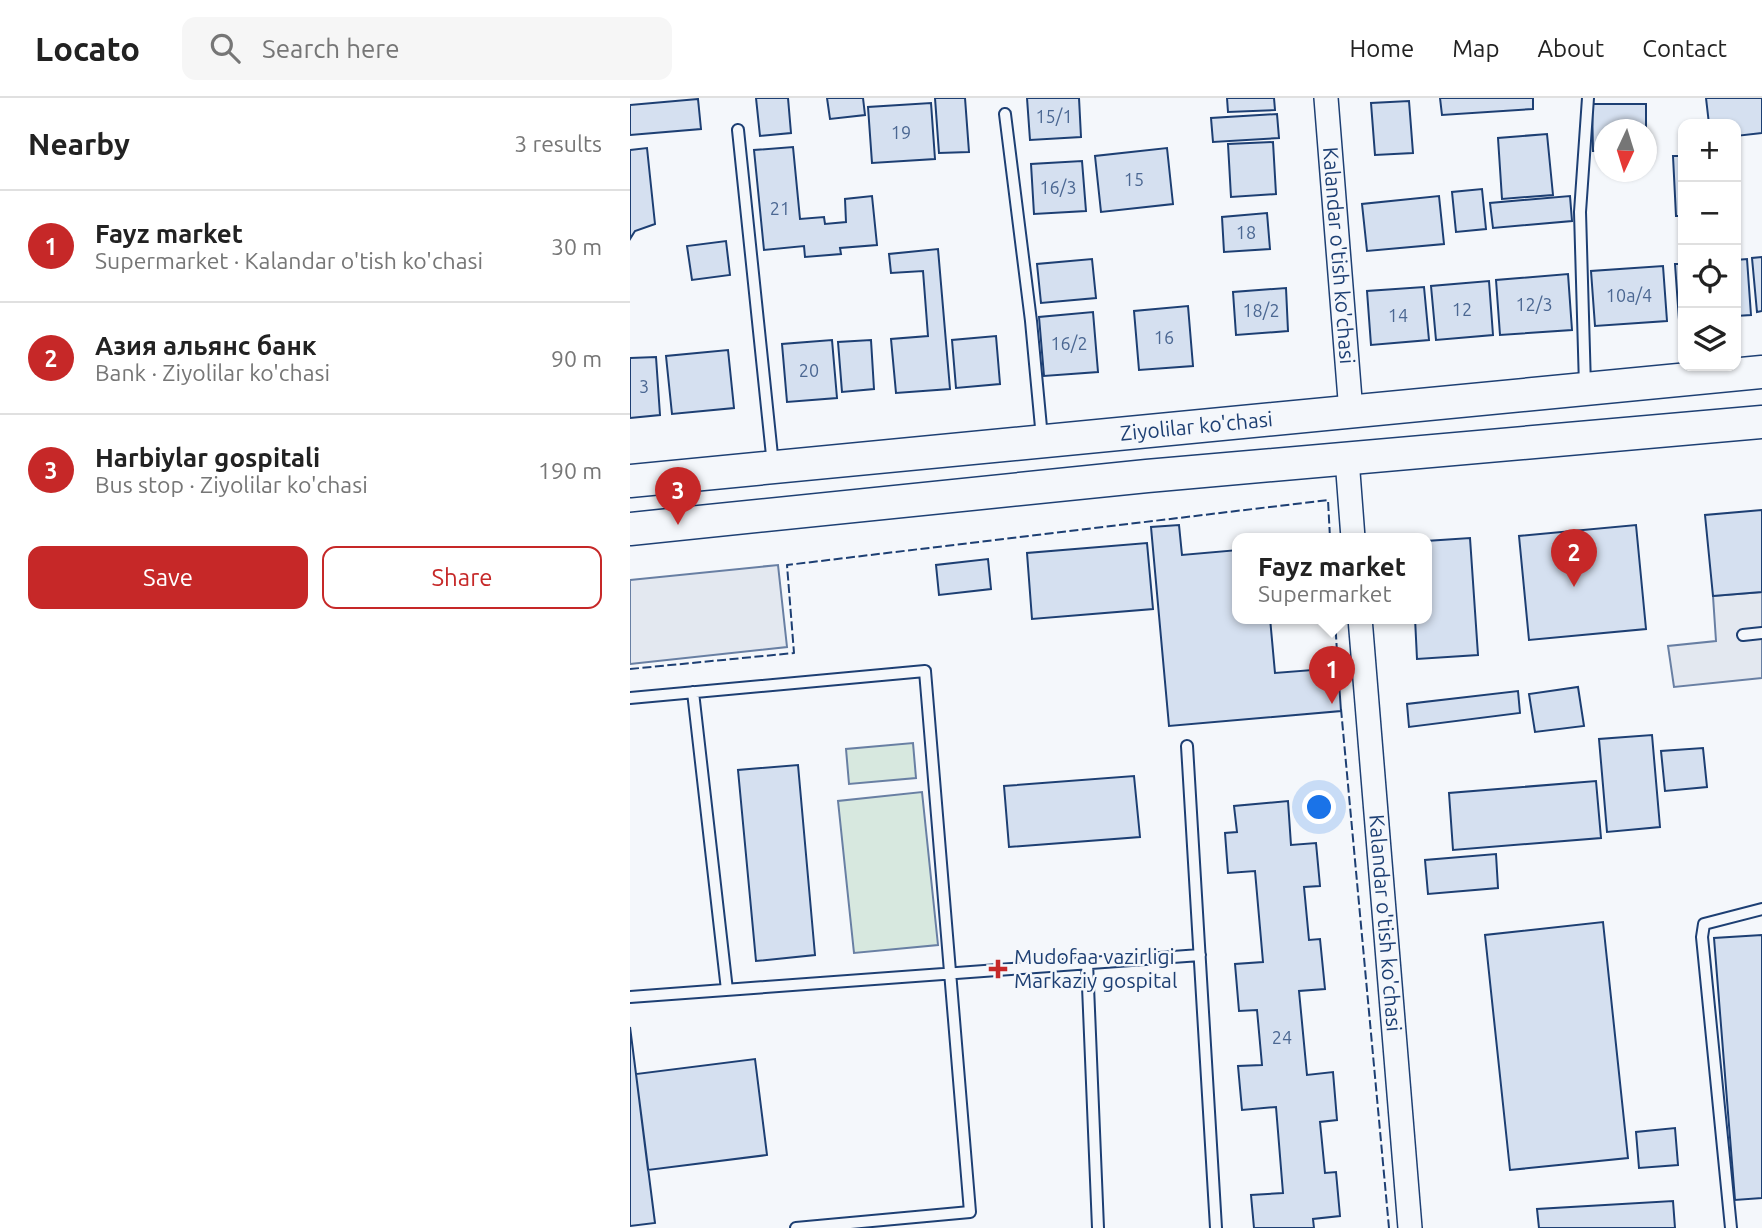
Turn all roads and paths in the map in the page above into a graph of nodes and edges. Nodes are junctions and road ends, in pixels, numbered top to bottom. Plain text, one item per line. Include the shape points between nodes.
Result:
1 (1326, 98) edge
2 (1588, 98) edge
3 (1005, 114) dead end
4 (738, 130) dead end
5 (1762, 372) edge
6 (1586, 389) junction
7 (1351, 412) junction
8 (1762, 422) edge
9 (1142, 432) junction
10 (1042, 441) junction
11 (1347, 459) junction
12 (774, 468) junction
13 (1147, 476) junction
14 (630, 481) edge
15 (630, 529) edge
16 (1353, 533) edge
17 (1360, 624) edge
18 (1762, 633) edge
19 (1743, 635) dead end
20 (693, 692) junction
21 (630, 698) edge
22 (1187, 746) dead end
23 (1762, 909) edge
24 (1200, 955) junction
25 (1087, 962) junction
26 (953, 973) junction
27 (727, 990) junction
28 (630, 997) edge
29 (796, 1228) edge
30 (1098, 1228) edge
31 (1216, 1228) edge
32 (1410, 1228) edge
33 (1731, 1228) edge

1 - 7 street, Kalandar o'tish ko'chasi
2 - 6 lane via 1580,212
3 - 10 lane
4 - 12 lane
5 - 6 main road, Ziyolilar ko'chasi
6 - 7 main road, Ziyolilar ko'chasi
7 - 9 main road, Ziyolilar ko'chasi
8 - 11 main road, Ziyolilar ko'chasi
9 - 10 main road, Ziyolilar ko'chasi
9 - 13 main road
10 - 12 main road, Ziyolilar ko'chasi
11 - 13 main road, Ziyolilar ko'chasi
11 - 16 street
12 - 14 main road, Ziyolilar ko'chasi
13 - 15 main road, Ziyolilar ko'chasi
17 - 32 street, Kalandar o'tish ko'chasi
18 - 19 lane
20 - 21 lane
20 - 26 lane via 925,671
20 - 27 lane
22 - 24 lane
23 - 33 lane via 1704,924 1702,937
24 - 25 lane
24 - 31 lane
25 - 26 lane
25 - 30 lane
26 - 27 lane
26 - 29 lane via 970,1212
27 - 28 lane

